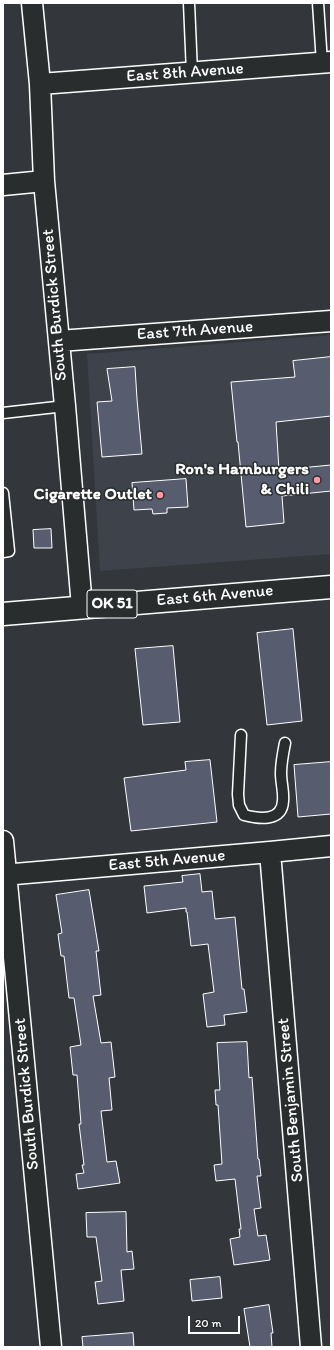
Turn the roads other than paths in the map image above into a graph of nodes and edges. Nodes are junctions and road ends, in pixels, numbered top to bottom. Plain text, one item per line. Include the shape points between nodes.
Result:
1 (32, 3) edge
2 (189, 3) edge
3 (318, 3) edge
4 (326, 62) edge
5 (192, 73) junction
6 (40, 84) junction
7 (44, 181) junction
8 (3, 185) edge
9 (331, 321) edge
10 (59, 341) junction
11 (65, 406) junction
12 (3, 413) edge
13 (3, 493) edge
14 (3, 552) edge
15 (331, 586) edge
16 (82, 607) junction
17 (3, 614) edge
18 (241, 735) dead end
19 (285, 743) dead end
20 (3, 841) edge
21 (331, 846) edge
22 (270, 852) junction
23 (5, 874) edge
24 (51, 1347) edge
25 (311, 1347) edge

1 - 6 street, South Burdick Street
2 - 5 lane
3 - 4 lane
4 - 5 street, East 8th Avenue
5 - 6 street, East 8th Avenue
6 - 7 street, South Burdick Street
7 - 8 street
7 - 10 street, South Burdick Street
9 - 10 street, East 7th Avenue
10 - 11 street, South Burdick Street
11 - 12 lane
11 - 16 street, South Burdick Street
13 - 14 lane via 9,551
15 - 16 main road, East 6th Avenue / OK 51
16 - 17 main road, East 6th Avenue / OK 51
18 - 19 lane via 239,805 244,815 256,818 277,815 282,809 284,800 281,774
20 - 23 street, South Burdick Street
21 - 22 street, East 5th Avenue
22 - 23 street, East 5th Avenue
22 - 25 street, South Benjamin Street
23 - 24 street, South Burdick Street

